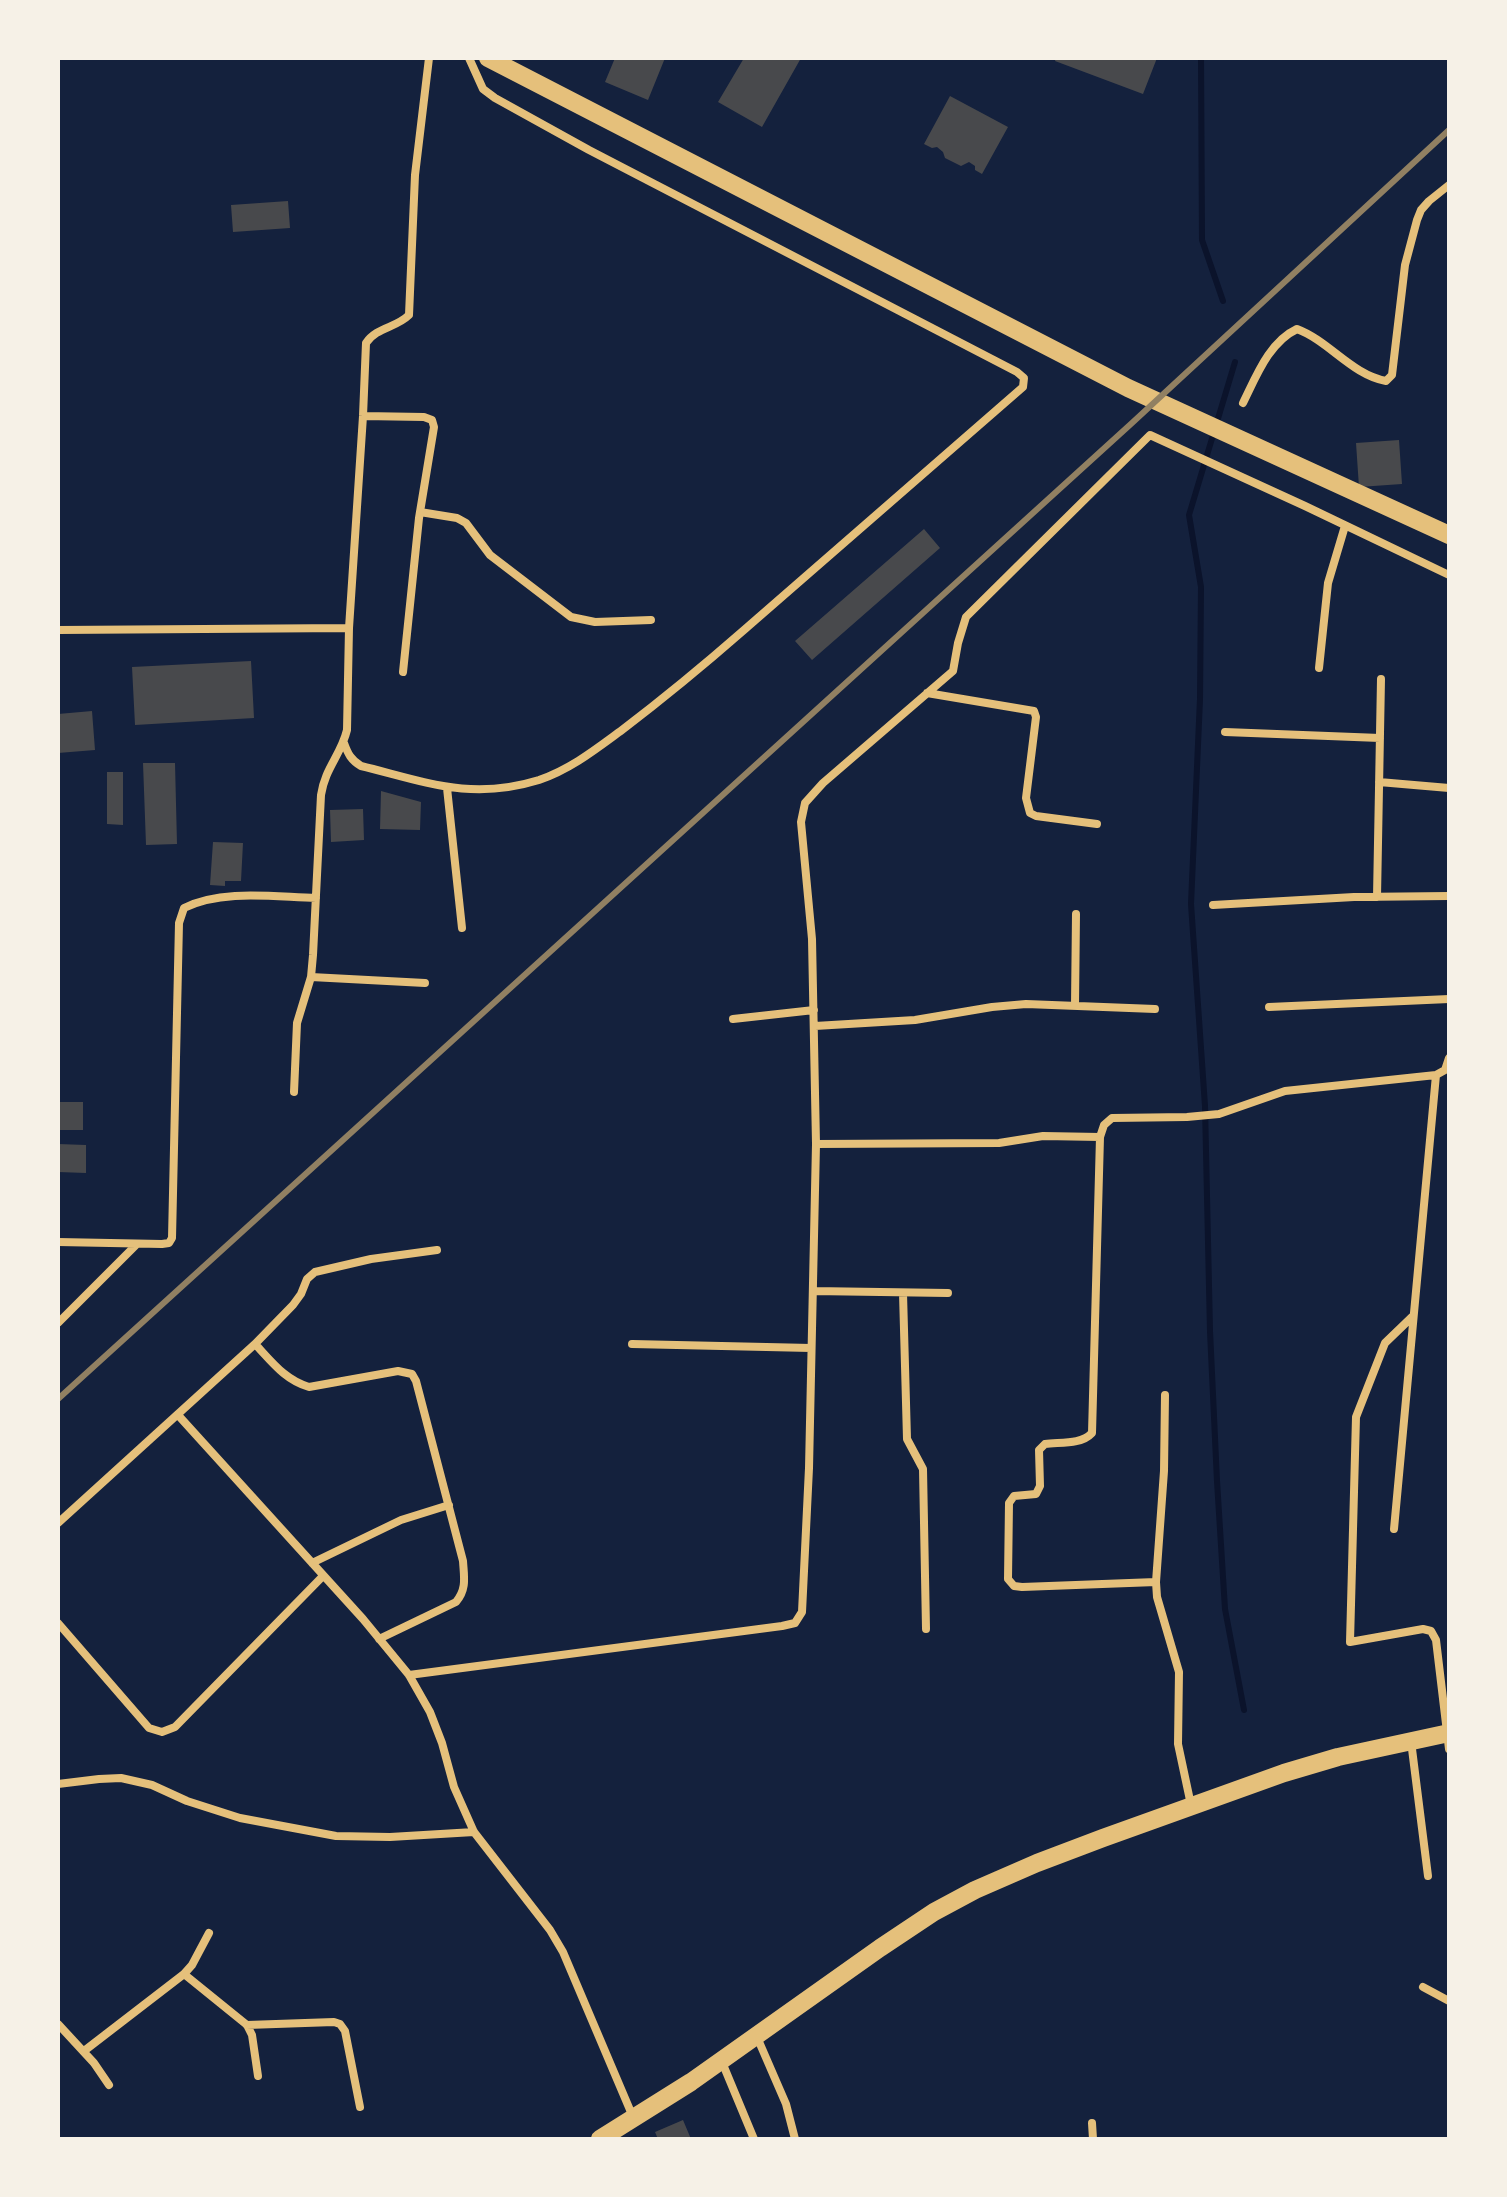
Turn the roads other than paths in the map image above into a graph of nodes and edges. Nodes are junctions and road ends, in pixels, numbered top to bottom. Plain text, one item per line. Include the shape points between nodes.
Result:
1 (429, 58) edge
2 (469, 58) edge
3 (488, 58) edge
4 (1449, 185) edge
5 (1243, 403) dead end
6 (363, 416) junction
7 (420, 512) junction
8 (1345, 526) junction
9 (1449, 535) edge
10 (1449, 575) edge
11 (651, 620) dead end
12 (349, 628) junction
13 (58, 630) edge
14 (1319, 668) dead end
15 (403, 672) dead end
16 (1381, 679) dead end
17 (927, 693) junction
18 (1225, 732) dead end
19 (1380, 738) junction
20 (344, 743) junction
21 (1379, 782) junction
22 (447, 788) junction
23 (1449, 788) edge
24 (1097, 824) dead end
25 (1449, 896) edge
26 (1377, 897) junction
27 (316, 898) junction
28 (1213, 905) dead end
29 (1076, 914) dead end
30 (462, 928) dead end
31 (311, 977) junction
32 (425, 983) dead end
33 (1449, 999) edge
34 (1075, 1005) junction
35 (1269, 1007) dead end
36 (1155, 1009) dead end
37 (814, 1010) junction
38 (733, 1019) dead end
39 (815, 1026) junction
40 (1449, 1058) edge
41 (1436, 1075) junction
42 (294, 1092) dead end
43 (1100, 1137) junction
44 (816, 1144) junction
45 (58, 1242) edge
46 (137, 1244) junction
47 (437, 1250) dead end
48 (813, 1291) junction
49 (903, 1293) junction
50 (948, 1293) dead end
51 (1412, 1317) junction
52 (58, 1323) edge
53 (255, 1344) junction
54 (632, 1344) dead end
55 (811, 1348) junction
56 (1165, 1395) dead end
57 (178, 1415) junction
58 (449, 1505) junction
59 (58, 1523) edge
60 (1394, 1529) dead end
61 (312, 1563) junction
62 (323, 1576) junction
63 (1156, 1582) junction
64 (58, 1623) edge
65 (926, 1629) dead end
66 (379, 1639) junction
67 (409, 1675) junction
68 (1448, 1738) edge
69 (1411, 1741) junction
70 (58, 1784) edge
71 (1191, 1805) junction
72 (474, 1832) junction
73 (1428, 1876) dead end
74 (209, 1933) dead end
75 (184, 1974) junction
76 (1423, 1987) dead end
77 (1449, 2001) edge
78 (58, 2024) edge
79 (247, 2025) junction
80 (756, 2037) junction
81 (84, 2051) junction
82 (722, 2061) junction
83 (258, 2076) dead end
84 (109, 2085) dead end
85 (360, 2107) dead end
86 (634, 2119) junction
87 (1092, 2123) dead end
88 (600, 2139) edge
89 (754, 2139) edge
90 (795, 2139) edge
91 (1093, 2139) edge

1 - 6 street via 415,175 409,315 366,343
2 - 22 street via 483,89 532,121 1024,378 1023,387 689,678 588,755 560,772 521,784
3 - 9 main road via 1128,388
4 - 5 street via 1417,220 1405,265 1392,375 1386,381 1375,379 1297,329 1265,358
6 - 7 street via 432,420
6 - 12 street
7 - 11 street via 466,523 490,555 571,617 595,622
7 - 15 street
8 - 10 street
8 - 14 street via 1328,583
8 - 17 street via 1150,435 966,617 953,671
12 - 13 street
12 - 20 street
16 - 19 street
17 - 24 street via 1034,711 1026,798 1030,813
17 - 37 street via 805,803 801,822
18 - 19 street
19 - 21 street
20 - 22 street via 361,766
20 - 27 street via 323,782
21 - 23 street
21 - 26 street
22 - 30 street
25 - 26 street
26 - 28 street
27 - 31 street
27 - 46 street via 217,897 184,908 179,923 172,1238 169,1243
29 - 34 street
31 - 32 street
31 - 42 street via 297,1023
33 - 35 street
34 - 36 street
34 - 39 street via 1015,1005 915,1020
37 - 38 street
37 - 39 street
39 - 44 street
40 - 41 street via 1445,1070
41 - 43 street via 1285,1091 1219,1114 1112,1118
41 - 51 street
43 - 44 street
43 - 63 street via 1092,1433 1087,1439 1045,1444 1039,1450 1036,1494 1014,1496 1009,1503 1008,1579 1022,1587
44 - 48 street
45 - 46 street
46 - 52 street
47 - 53 street via 315,1272 293,1305
48 - 49 street
48 - 55 street
49 - 50 street
49 - 65 street via 907,1439 923,1469
51 - 60 street
51 - 68 street via 1385,1343 1356,1417 1350,1642 1431,1631
53 - 57 street
53 - 58 street via 285,1376 309,1387 398,1371 412,1374
54 - 55 street
55 - 67 street via 802,1612 795,1623
56 - 63 street
57 - 59 street
57 - 61 street
58 - 61 street via 401,1520
58 - 66 street via 463,1561 462,1595
61 - 62 street
62 - 64 street via 175,1727 162,1732 149,1728
62 - 66 street
63 - 71 street via 1179,1672 1178,1744
66 - 67 street
67 - 72 street via 430,1712
68 - 69 main road
69 - 71 main road via 1338,1757
69 - 73 street
70 - 72 street via 121,1778 240,1818 336,1836
71 - 80 main road via 975,1890 880,1948
72 - 86 street via 563,1952
74 - 75 street
75 - 79 street
75 - 81 street
76 - 77 street
78 - 81 street
79 - 83 street
79 - 85 street via 340,2024
80 - 82 main road
80 - 90 street via 786,2104
81 - 84 street
82 - 86 main road
82 - 89 street
86 - 88 main road
87 - 91 street

